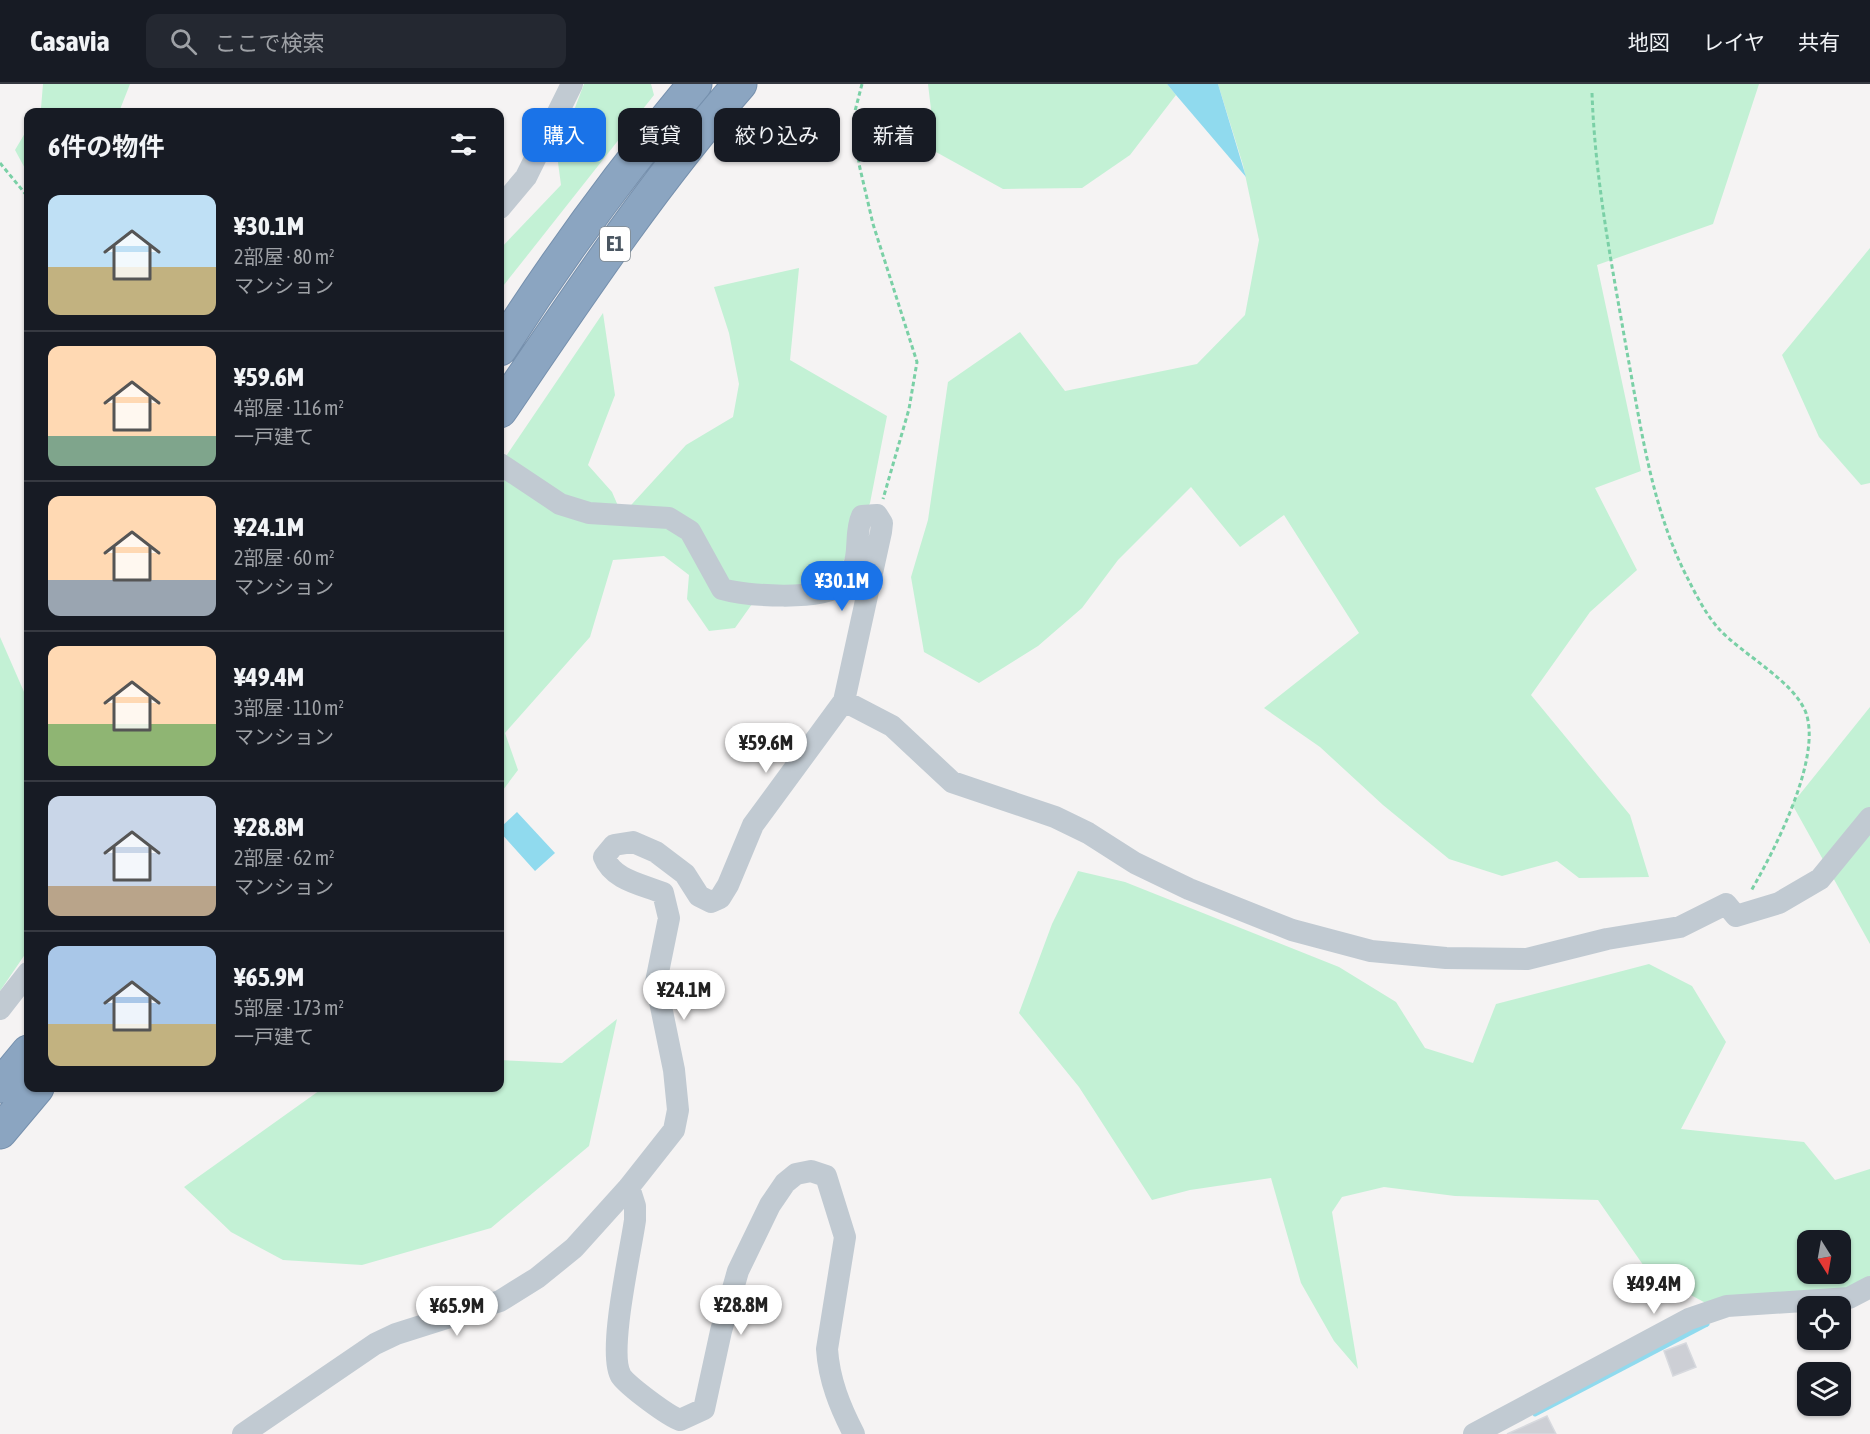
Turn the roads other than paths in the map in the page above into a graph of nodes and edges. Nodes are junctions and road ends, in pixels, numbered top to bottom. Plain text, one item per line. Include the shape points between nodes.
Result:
1 (572, 84) edge
2 (695, 84) edge
3 (740, 84) edge
4 (504, 203) edge
5 (504, 344) edge
6 (504, 405) edge
7 (508, 470) edge
8 (844, 701) junction
9 (1870, 818) edge
10 (24, 978) edge
11 (0, 1009) edge
12 (24, 1057) edge
13 (0, 1086) edge
14 (34, 1092) edge
15 (0, 1131) edge
16 (629, 1187) junction
17 (1870, 1287) edge
18 (243, 1434) edge
19 (854, 1434) edge
20 (1474, 1434) edge

1 - 4 street via 526,177
2 - 5 highway, E1 via 580,230
3 - 6 highway, E1 via 679,157 603,260
7 - 8 street via 560,504 589,513 669,518 690,531 722,590 742,595 819,593 840,586 854,568 862,516 877,515 882,523 881,532
8 - 9 street via 892,726 952,782 1055,817 1189,889 1292,930 1371,951 1446,958 1527,959 1607,939 1680,927 1726,904 1736,915 1779,903 1820,879
8 - 16 street via 753,825 720,898 711,902 699,896 685,874 656,852 633,842 614,844 604,857 608,868 618,876 663,893 669,918 656,982 678,1110 674,1130
10 - 11 street
12 - 13 highway
14 - 15 highway
16 - 18 street via 574,1248 537,1278 500,1301 375,1344
16 - 19 street via 635,1220 617,1333 617,1360 621,1376 669,1416 680,1420 704,1409 738,1271 770,1205 784,1183 796,1174 811,1171 826,1176 845,1237 828,1361 838,1405
17 - 20 street via 1849,1298 1727,1306 1689,1319

